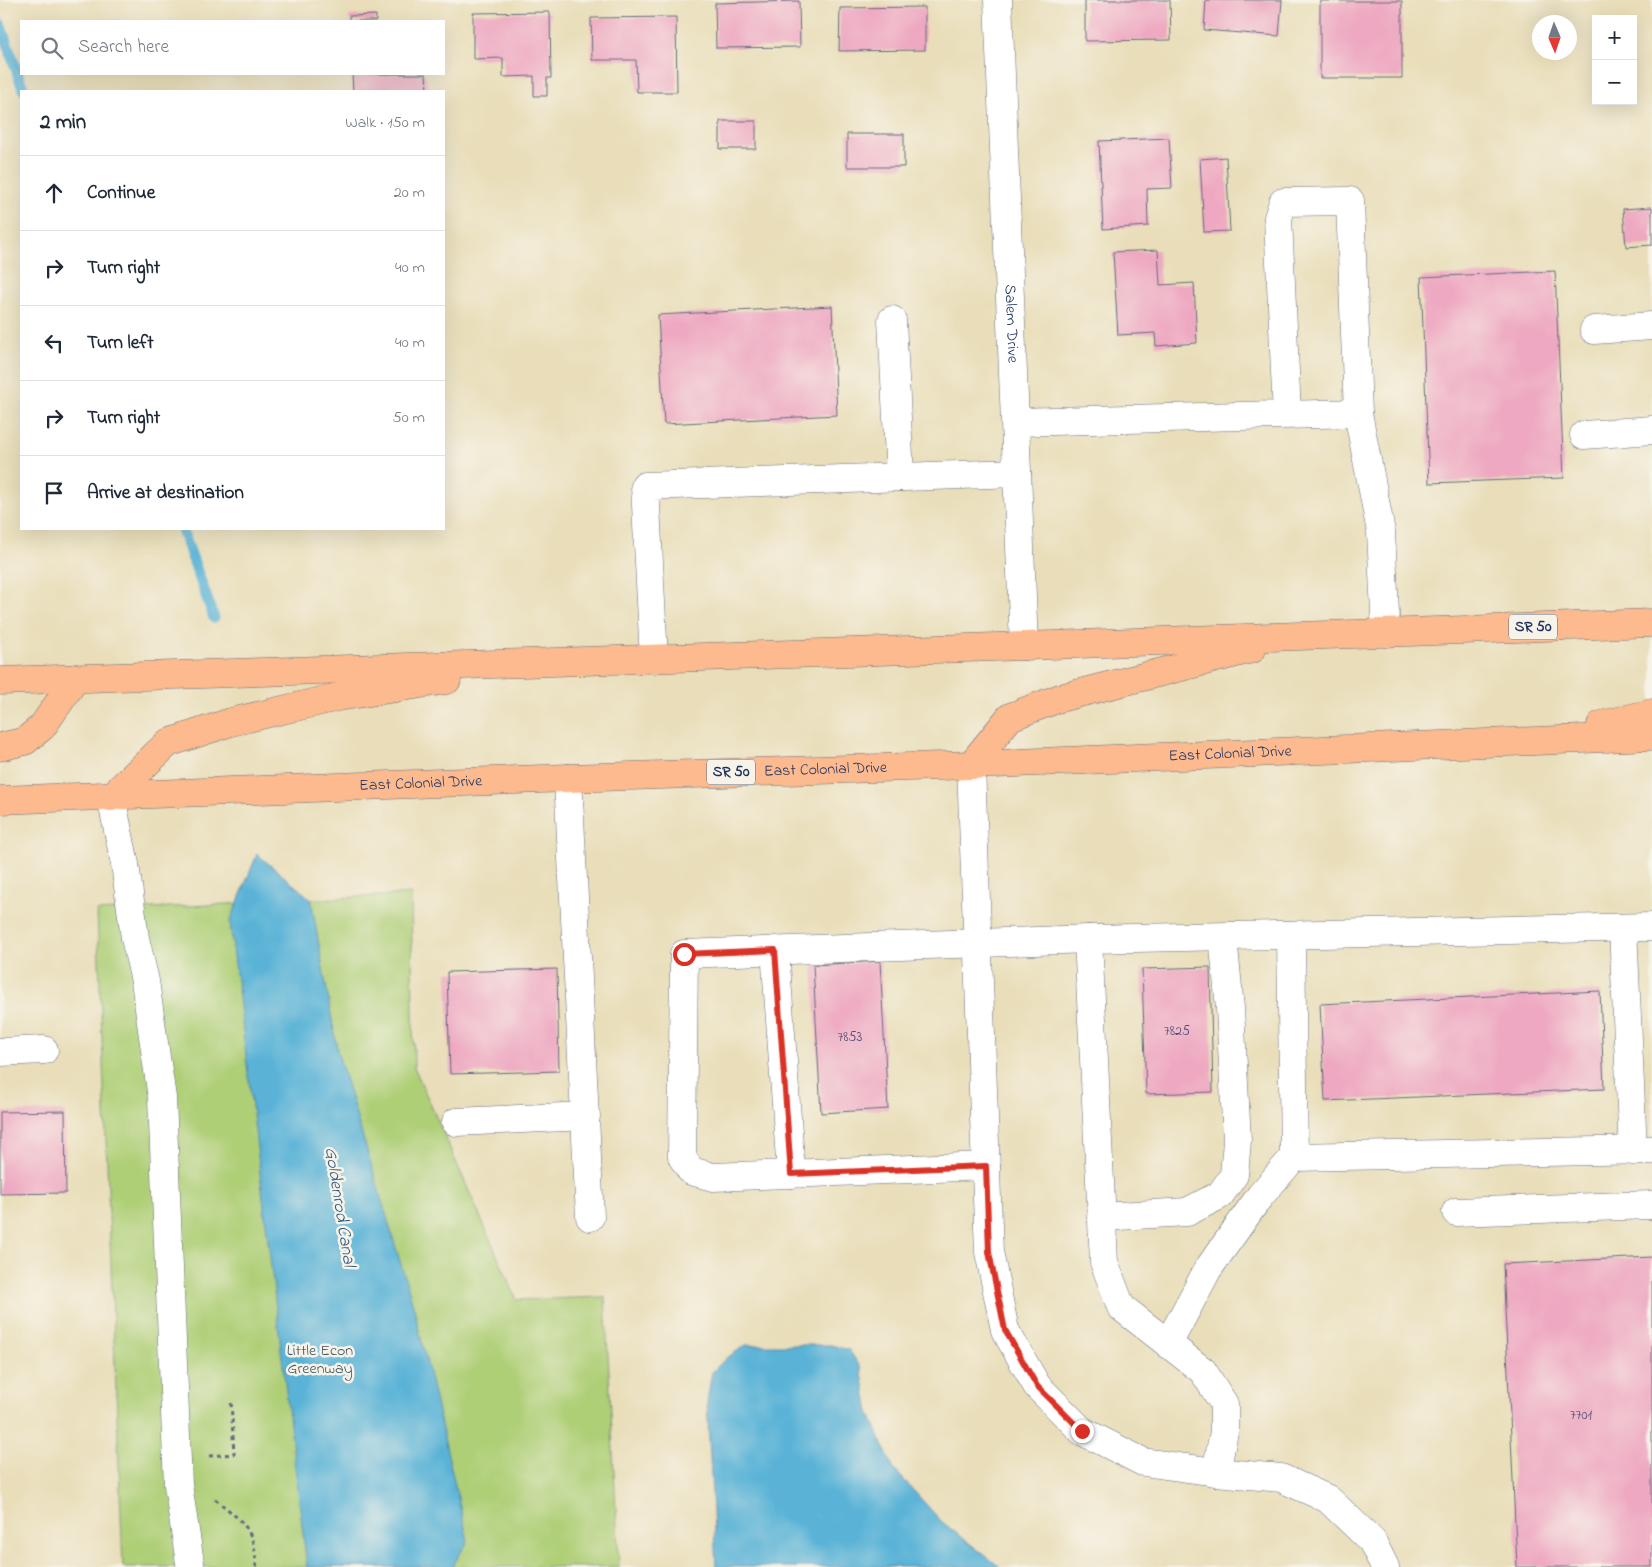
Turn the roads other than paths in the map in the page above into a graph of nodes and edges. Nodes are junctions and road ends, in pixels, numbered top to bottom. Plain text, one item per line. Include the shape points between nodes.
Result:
1 (998, 0) edge
2 (892, 320) dead end
3 (1652, 326) edge
4 (1594, 330) dead end
5 (1358, 413) junction
6 (1287, 415) junction
7 (1016, 422) junction
8 (1652, 430) edge
9 (1584, 435) dead end
10 (1017, 473) junction
11 (900, 477) junction
12 (1652, 623) edge
13 (1386, 633) junction
14 (1305, 636) junction
15 (1024, 646) junction
16 (654, 659) junction
17 (569, 661) junction
18 (76, 678) junction
19 (0, 681) edge
20 (1652, 714) edge
21 (1652, 736) edge
22 (1541, 739) junction
23 (0, 747) edge
24 (970, 765) junction
25 (568, 778) junction
26 (111, 797) junction
27 (0, 800) edge
28 (1652, 927) edge
29 (1623, 928) junction
30 (1291, 935) junction
31 (1223, 937) junction
32 (1088, 940) junction
33 (978, 943) junction
34 (775, 950) junction
35 (44, 1050) dead end
36 (0, 1052) edge
37 (586, 1116) junction
38 (456, 1122) dead end
39 (1643, 1150) edge
40 (1294, 1157) junction
41 (986, 1166) junction
42 (791, 1174) junction
43 (1652, 1206) edge
44 (1456, 1212) dead end
45 (590, 1217) dead end
46 (1102, 1217) junction
47 (1168, 1344) junction
48 (1216, 1472) junction
49 (190, 1563) dead end
50 (1384, 1567) edge

1 - 7 street, Salem Drive
2 - 11 street
3 - 4 street
5 - 6 street
5 - 6 street via 1350,201 1283,202 1278,218
5 - 13 street via 1382,532
6 - 7 street
7 - 10 street, Salem Drive
8 - 9 street
10 - 11 street
10 - 15 street, Salem Drive
11 - 16 street via 645,486
12 - 13 highway, SR 50
13 - 14 highway, SR 50
14 - 15 highway, SR 50
14 - 24 highway via 1060,698 1010,718
15 - 16 highway, SR 50
16 - 17 highway, SR 50
17 - 18 highway, SR 50
17 - 26 highway via 338,697 230,722 168,743
18 - 19 highway, SR 50
18 - 23 highway via 42,727 25,741
20 - 22 highway
21 - 22 highway, East Colonial Drive / SR 50
22 - 24 highway, East Colonial Drive / SR 50
24 - 25 highway, East Colonial Drive / SR 50
24 - 33 street
25 - 26 highway, East Colonial Drive / SR 50
25 - 37 street
26 - 27 highway, East Colonial Drive / SR 50
26 - 49 street via 125,864 161,1090 178,1485
28 - 29 street
29 - 30 street
29 - 39 street
30 - 31 street
30 - 40 street
31 - 32 street
31 - 46 street via 1238,1141 1234,1175 1220,1195 1187,1212
32 - 33 street
32 - 46 street
33 - 34 street
33 - 41 street
34 - 42 street
34 - 42 street via 684,954 682,1157 691,1171 713,1177
35 - 36 street
37 - 38 street
37 - 45 street
39 - 40 street
40 - 47 street via 1260,1196 1208,1269
41 - 42 street
41 - 48 street via 989,1252 1005,1330 1037,1386 1082,1431 1142,1462
43 - 44 street
46 - 47 street via 1104,1262 1121,1307
47 - 48 street via 1203,1371 1224,1404 1224,1432
48 - 50 street via 1281,1478 1328,1499 1372,1541

